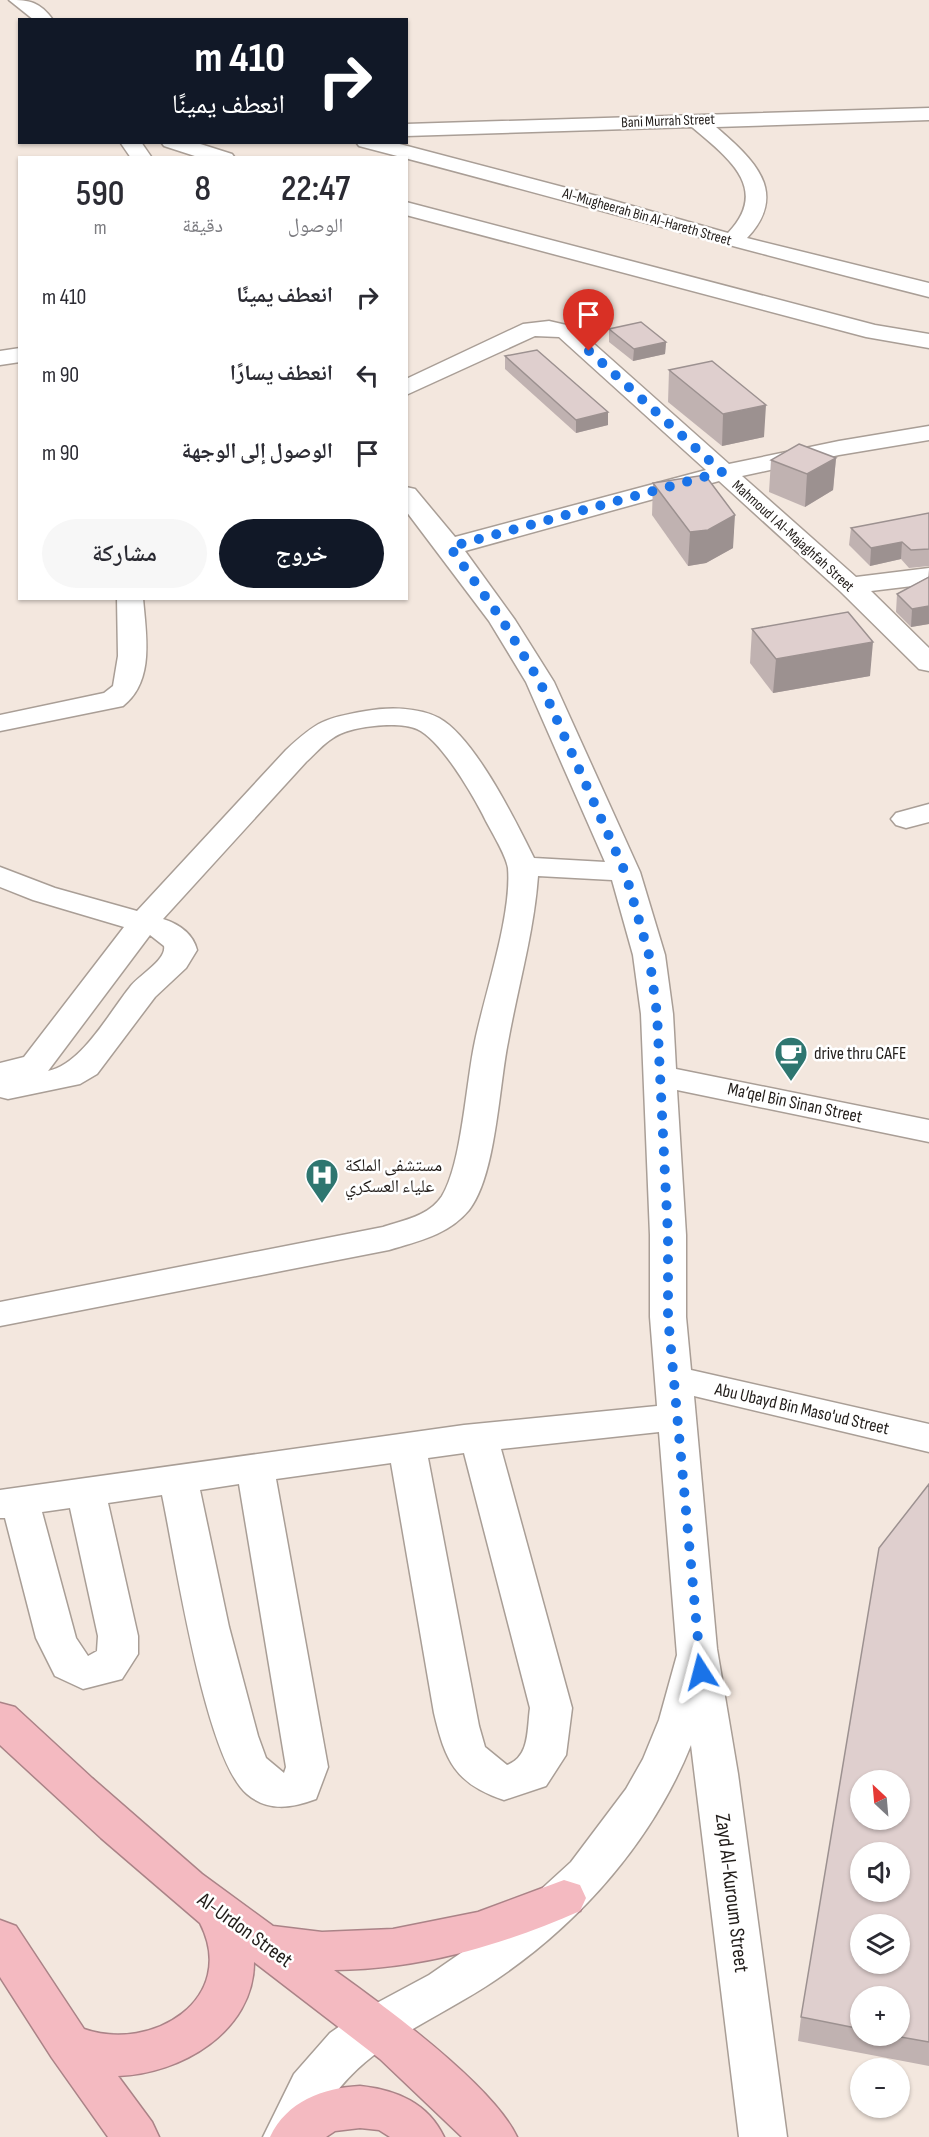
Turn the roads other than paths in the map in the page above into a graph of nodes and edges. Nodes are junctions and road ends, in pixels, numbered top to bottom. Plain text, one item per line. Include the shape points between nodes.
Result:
1 (9, 8) edge
2 (42, 18) edge
3 (925, 117) edge
4 (696, 120) junction
5 (408, 130) edge
6 (178, 144) edge
7 (374, 144) edge
8 (218, 156) edge
9 (408, 209) edge
10 (733, 241) junction
11 (929, 290) edge
12 (929, 341) edge
13 (18, 355) edge
14 (0, 358) edge
15 (408, 387) edge
16 (929, 433) edge
17 (722, 472) junction
18 (408, 496) edge
19 (450, 547) junction
20 (929, 576) edge
21 (850, 586) junction
22 (130, 600) edge
23 (929, 663) edge
24 (0, 723) edge
25 (523, 866) junction
26 (625, 872) junction
27 (0, 876) edge
28 (144, 922) junction
29 (0, 1072) edge
30 (661, 1076) junction
31 (0, 1090) edge
32 (929, 1131) edge
33 (0, 1314) edge
34 (675, 1379) junction
35 (678, 1417) junction
36 (479, 1438) junction
37 (929, 1438) edge
38 (407, 1447) junction
39 (255, 1468) junction
40 (178, 1478) junction
41 (86, 1492) junction
42 (10, 1503) edge
43 (697, 1649) junction
44 (0, 1719) edge
45 (564, 1898) junction
46 (217, 1912) junction
47 (0, 1940) edge
48 (266, 1944) junction
49 (374, 2027) junction
50 (69, 2044) junction
51 (135, 2137) edge
52 (287, 2137) edge
53 (294, 2137) edge
54 (420, 2137) edge
55 (493, 2137) edge
56 (763, 2137) edge

1 - 2 street via 36,10
3 - 4 street, Bani Murrah Street
4 - 5 street, Bani Murrah Street
4 - 10 street via 732,152 755,185 758,202 753,218
6 - 8 street
7 - 10 street, Al-Mugheerah Bin Al-Hareth Street
9 - 12 street via 874,332
10 - 11 street, Al-Mugheerah Bin Al-Hareth Street
13 - 14 street
15 - 17 street, Mahmoud I Al-Majaghfah Street via 531,328 559,329 574,338
16 - 17 street
17 - 19 street
17 - 21 street, Mahmoud I Al-Majaghfah Street
18 - 19 street, Zayd Al-Kuroum Street
19 - 26 street, Zayd Al-Kuroum Street via 540,682
20 - 21 street
21 - 23 street, Mahmoud I Al-Majaghfah Street
22 - 24 street via 131,655 128,685 122,693 113,700
25 - 26 street
25 - 28 street via 491,802 446,738 429,723 410,718 361,719 328,728 296,756
25 - 33 street via 520,913 491,1043 470,1167 457,1201 438,1221 389,1238
26 - 30 street, Zayd Al-Kuroum Street via 649,955
27 - 28 street via 44,894
28 - 29 street via 36,1064
28 - 31 street via 173,935 181,950 175,961 144,990 85,1067 68,1077
30 - 32 street, Ma’qel Bin Sinan Street
30 - 34 street, Zayd Al-Kuroum Street via 668,1317
34 - 35 street, Zayd Al-Kuroum Street
34 - 37 street, Abu Ubayd Bin Maso'ud Street
35 - 36 street
35 - 43 street, Zayd Al-Kuroum Street
36 - 38 street
36 - 38 street via 551,1708 545,1755 531,1774 504,1783 480,1772 464,1750
38 - 39 street
39 - 40 street
39 - 40 street via 307,1767 301,1787 287,1793 270,1788 250,1769 239,1744
40 - 41 street
41 - 42 street
41 - 42 street via 118,1636 117,1654 107,1668 83,1673 70,1665 56,1638
43 - 45 street, Zayd Al-Kuroum Street via 681,1720 653,1781 614,1841
43 - 56 street, Zayd Al-Kuroum Street via 717,1774
44 - 46 highway, Al-Urdon Street via 74,1791
45 - 48 highway via 510,1922 451,1940 390,1950 328,1952
45 - 49 street, Zayd Al-Kuroum Street via 508,1946 445,1989
46 - 48 highway, Al-Urdon Street
46 - 50 highway via 232,1943 232,1978 217,2010 188,2037 149,2053 107,2056
47 - 50 highway
48 - 49 highway, Al-Urdon Street
49 - 52 street, Zayd Al-Kuroum Street via 331,2063 298,2108
49 - 55 highway, Al-Urdon Street via 467,2107
50 - 51 highway
53 - 54 highway via 300,2128 332,2109 370,2107 404,2120

